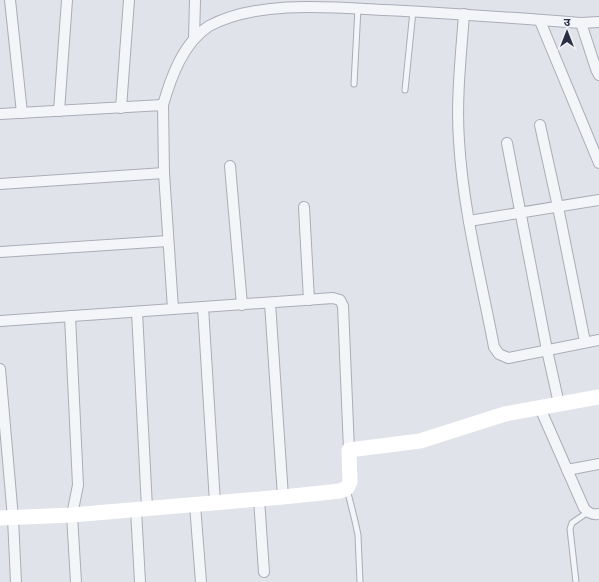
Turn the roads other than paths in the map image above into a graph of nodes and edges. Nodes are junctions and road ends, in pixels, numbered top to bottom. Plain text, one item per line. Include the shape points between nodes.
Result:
1 (10, 0) edge
2 (67, 0) edge
3 (129, 0) edge
4 (195, 0) edge
5 (284, 3) edge
6 (358, 8) junction
7 (413, 11) junction
8 (464, 14) junction
9 (540, 21) junction
10 (599, 22) edge
11 (581, 23) junction
12 (194, 39) junction
13 (599, 75) edge
14 (354, 84) dead end
15 (405, 90) dead end
16 (163, 105) junction
17 (121, 108) junction
18 (59, 111) junction
19 (22, 113) junction
20 (0, 114) edge
21 (540, 125) dead end
22 (507, 143) dead end
23 (599, 163) edge
24 (230, 166) dead end
25 (164, 173) junction
26 (0, 184) edge
27 (599, 200) edge
28 (304, 207) dead end
29 (558, 207) junction
30 (521, 213) junction
31 (469, 220) junction
32 (168, 240) junction
33 (0, 252) edge
34 (309, 300) junction
35 (270, 303) junction
36 (242, 304) junction
37 (203, 307) junction
38 (172, 309) junction
39 (137, 312) junction
40 (70, 316) junction
41 (0, 321) edge
42 (599, 340) edge
43 (585, 342) junction
44 (547, 350) junction
45 (0, 370) edge
46 (599, 397) edge
47 (559, 404) junction
48 (540, 408) junction
49 (349, 450) junction
50 (599, 464) edge
51 (567, 470) junction
52 (346, 488) junction
53 (283, 497) junction
54 (259, 499) junction
55 (215, 503) junction
56 (195, 505) junction
57 (142, 509) junction
58 (588, 512) junction
59 (599, 514) edge
60 (72, 515) junction
61 (7, 518) edge
62 (264, 572) dead end
63 (16, 582) edge
64 (76, 582) edge
65 (140, 582) edge
66 (201, 582) edge
67 (360, 582) edge
68 (576, 582) edge

1 - 19 street
2 - 18 street
3 - 17 street
4 - 12 street
5 - 6 street
5 - 12 street via 226,18
6 - 7 street
6 - 14 lane
7 - 8 street
7 - 15 lane
8 - 9 street
8 - 31 street via 458,140
9 - 11 street
9 - 23 street
10 - 11 street
11 - 13 street
12 - 16 street via 177,65
16 - 17 street
16 - 25 street
17 - 18 street
18 - 19 street
19 - 20 street
21 - 29 street
22 - 30 street
24 - 36 street
25 - 26 street
25 - 32 street
27 - 29 street
28 - 34 street
29 - 30 street
29 - 43 street
30 - 31 street
30 - 44 street
31 - 44 street via 494,347 499,354 508,358
32 - 33 street
32 - 38 street
34 - 35 street
34 - 49 street via 333,298 340,300 343,306
35 - 36 street
35 - 53 street
36 - 37 street
37 - 38 street
37 - 55 street
38 - 39 street
39 - 40 street
39 - 57 street
40 - 41 street
40 - 60 street via 78,485
42 - 43 street
43 - 44 street
44 - 47 street
45 - 61 street
46 - 47 street
47 - 48 street
48 - 49 street via 505,414 420,441
48 - 51 street
49 - 52 street via 350,482
50 - 51 street
51 - 58 street
52 - 53 street via 340,491
52 - 67 lane via 356,521
53 - 54 street
54 - 55 street
54 - 62 street
55 - 56 street
56 - 57 street
56 - 66 street
57 - 60 street
57 - 65 street
58 - 59 street
58 - 68 lane via 572,524 570,529
60 - 61 street
60 - 64 street
61 - 63 street

